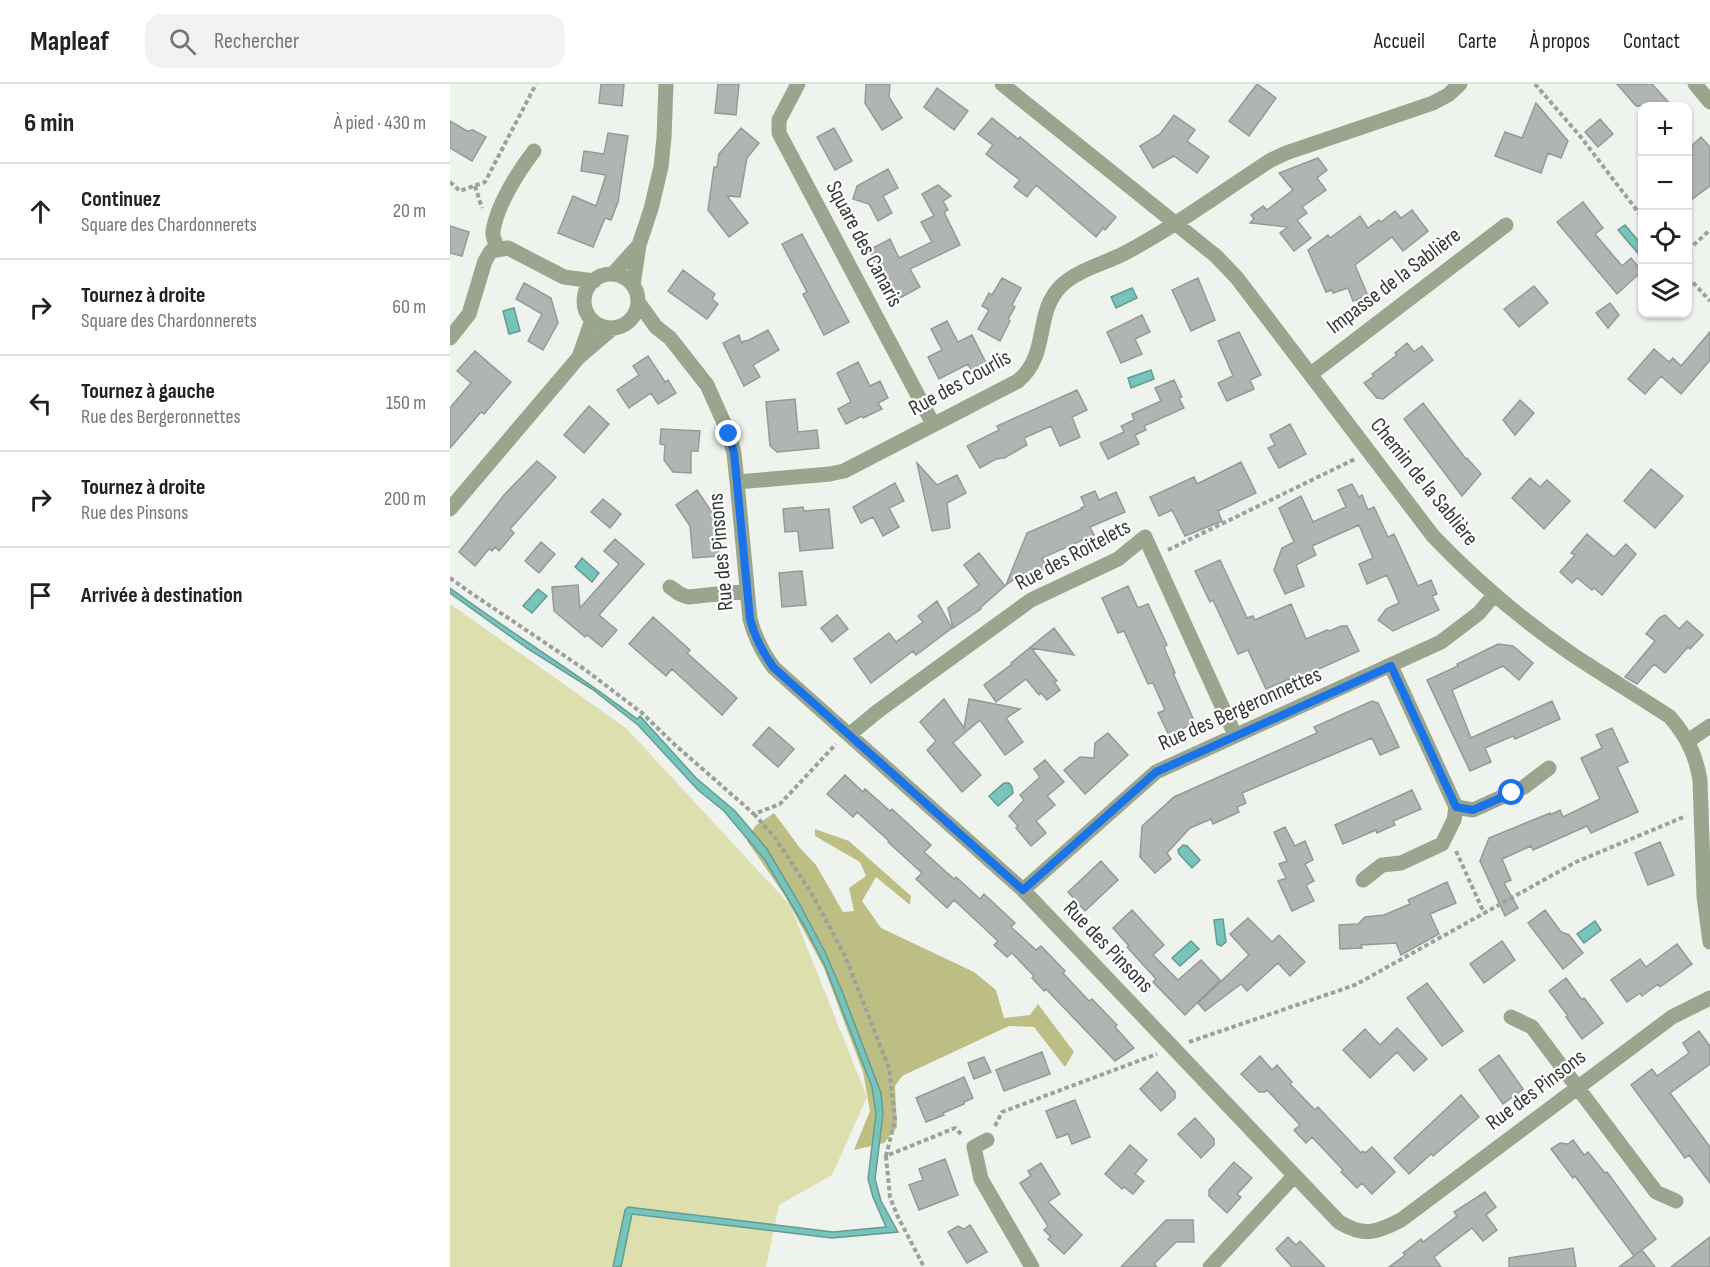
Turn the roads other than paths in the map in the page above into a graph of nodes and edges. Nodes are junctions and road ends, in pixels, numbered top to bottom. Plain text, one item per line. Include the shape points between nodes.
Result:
1 (666, 84) edge
2 (798, 84) edge
3 (1002, 84) edge
4 (1460, 84) edge
5 (1695, 84) edge
6 (1710, 102) edge
7 (534, 151) dead end
8 (1175, 223) junction
9 (1506, 225) dead end
10 (639, 245) junction
11 (498, 249) junction
12 (613, 274) junction
13 (564, 277) junction
14 (594, 280) junction
15 (633, 285) junction
16 (584, 300) junction
17 (638, 302) junction
18 (592, 320) junction
19 (629, 322) junction
20 (656, 327) junction
21 (613, 328) junction
22 (450, 338) edge
23 (579, 357) junction
24 (1311, 374) junction
25 (933, 424) junction
26 (737, 483) junction
27 (450, 508) edge
28 (670, 587) dead end
29 (747, 591) junction
30 (1494, 595) junction
31 (1391, 666) junction
32 (1710, 726) edge
33 (849, 735) junction
34 (1235, 735) junction
35 (1688, 741) junction
36 (1549, 768) dead end
37 (1456, 807) junction
38 (1363, 880) dead end
39 (1023, 890) junction
40 (1710, 942) edge
41 (1710, 998) edge
42 (1511, 1017) dead end
43 (1577, 1087) junction
44 (981, 1143) road end
45 (1294, 1176) junction
46 (1676, 1201) dead end
47 (1032, 1267) edge
48 (1210, 1267) edge

1 - 10 street via 661,167
2 - 25 street, Square des Canaris via 779,120 779,133
3 - 8 street, Chemin de la Sablière
4 - 8 street, Rue des Courlis via 1433,104 1271,160
5 - 6 street
7 - 11 street via 517,173 496,222 493,236
8 - 24 street, Chemin de la Sablière via 1237,278
8 - 25 street, Rue des Courlis via 1060,287 1046,313 1028,372 1018,381
9 - 24 street, Impasse de la Sablière
10 - 12 street
10 - 15 street
11 - 13 street via 513,250
11 - 22 street via 488,256 469,314
12 - 14 street
12 - 15 street
13 - 14 street
13 - 16 street
14 - 16 street
15 - 17 street
16 - 18 street
17 - 19 street
17 - 20 street, Rue des Pinsons
18 - 21 street
18 - 23 street
19 - 20 street
19 - 21 street
20 - 26 street, Rue des Pinsons via 670,338 707,385 729,434
21 - 23 street
23 - 27 street
24 - 30 street, Chemin de la Sablière via 1433,536
25 - 26 street, Rue des Courlis via 844,471
26 - 29 street, Rue des Pinsons
28 - 29 street via 688,597
29 - 33 street, Rue des Pinsons via 750,619 762,653
30 - 31 street, Rue des Bergeronnettes via 1479,613 1441,642
30 - 35 street, Chemin de la Sablière via 1574,655 1670,717
31 - 34 street, Rue des Bergeronnettes
31 - 37 street
32 - 35 street
33 - 34 street, Rue des Roitelets via 1031,600 1118,559 1145,537
33 - 39 street, Rue des Pinsons
34 - 39 street, Rue des Bergeronnettes via 1156,772
35 - 40 street, Chemin de la Sablière via 1700,780 1704,897
36 - 37 street via 1524,788 1473,810
37 - 38 street via 1442,844 1401,863 1382,866
39 - 45 street, Rue des Pinsons
41 - 43 street, Rue des Pinsons via 1672,1017
42 - 43 street via 1532,1027
43 - 45 street, Rue des Pinsons via 1401,1220 1383,1229 1367,1232 1345,1226
43 - 46 street via 1656,1192
44 - 47 street via 981,1179
45 - 48 street

